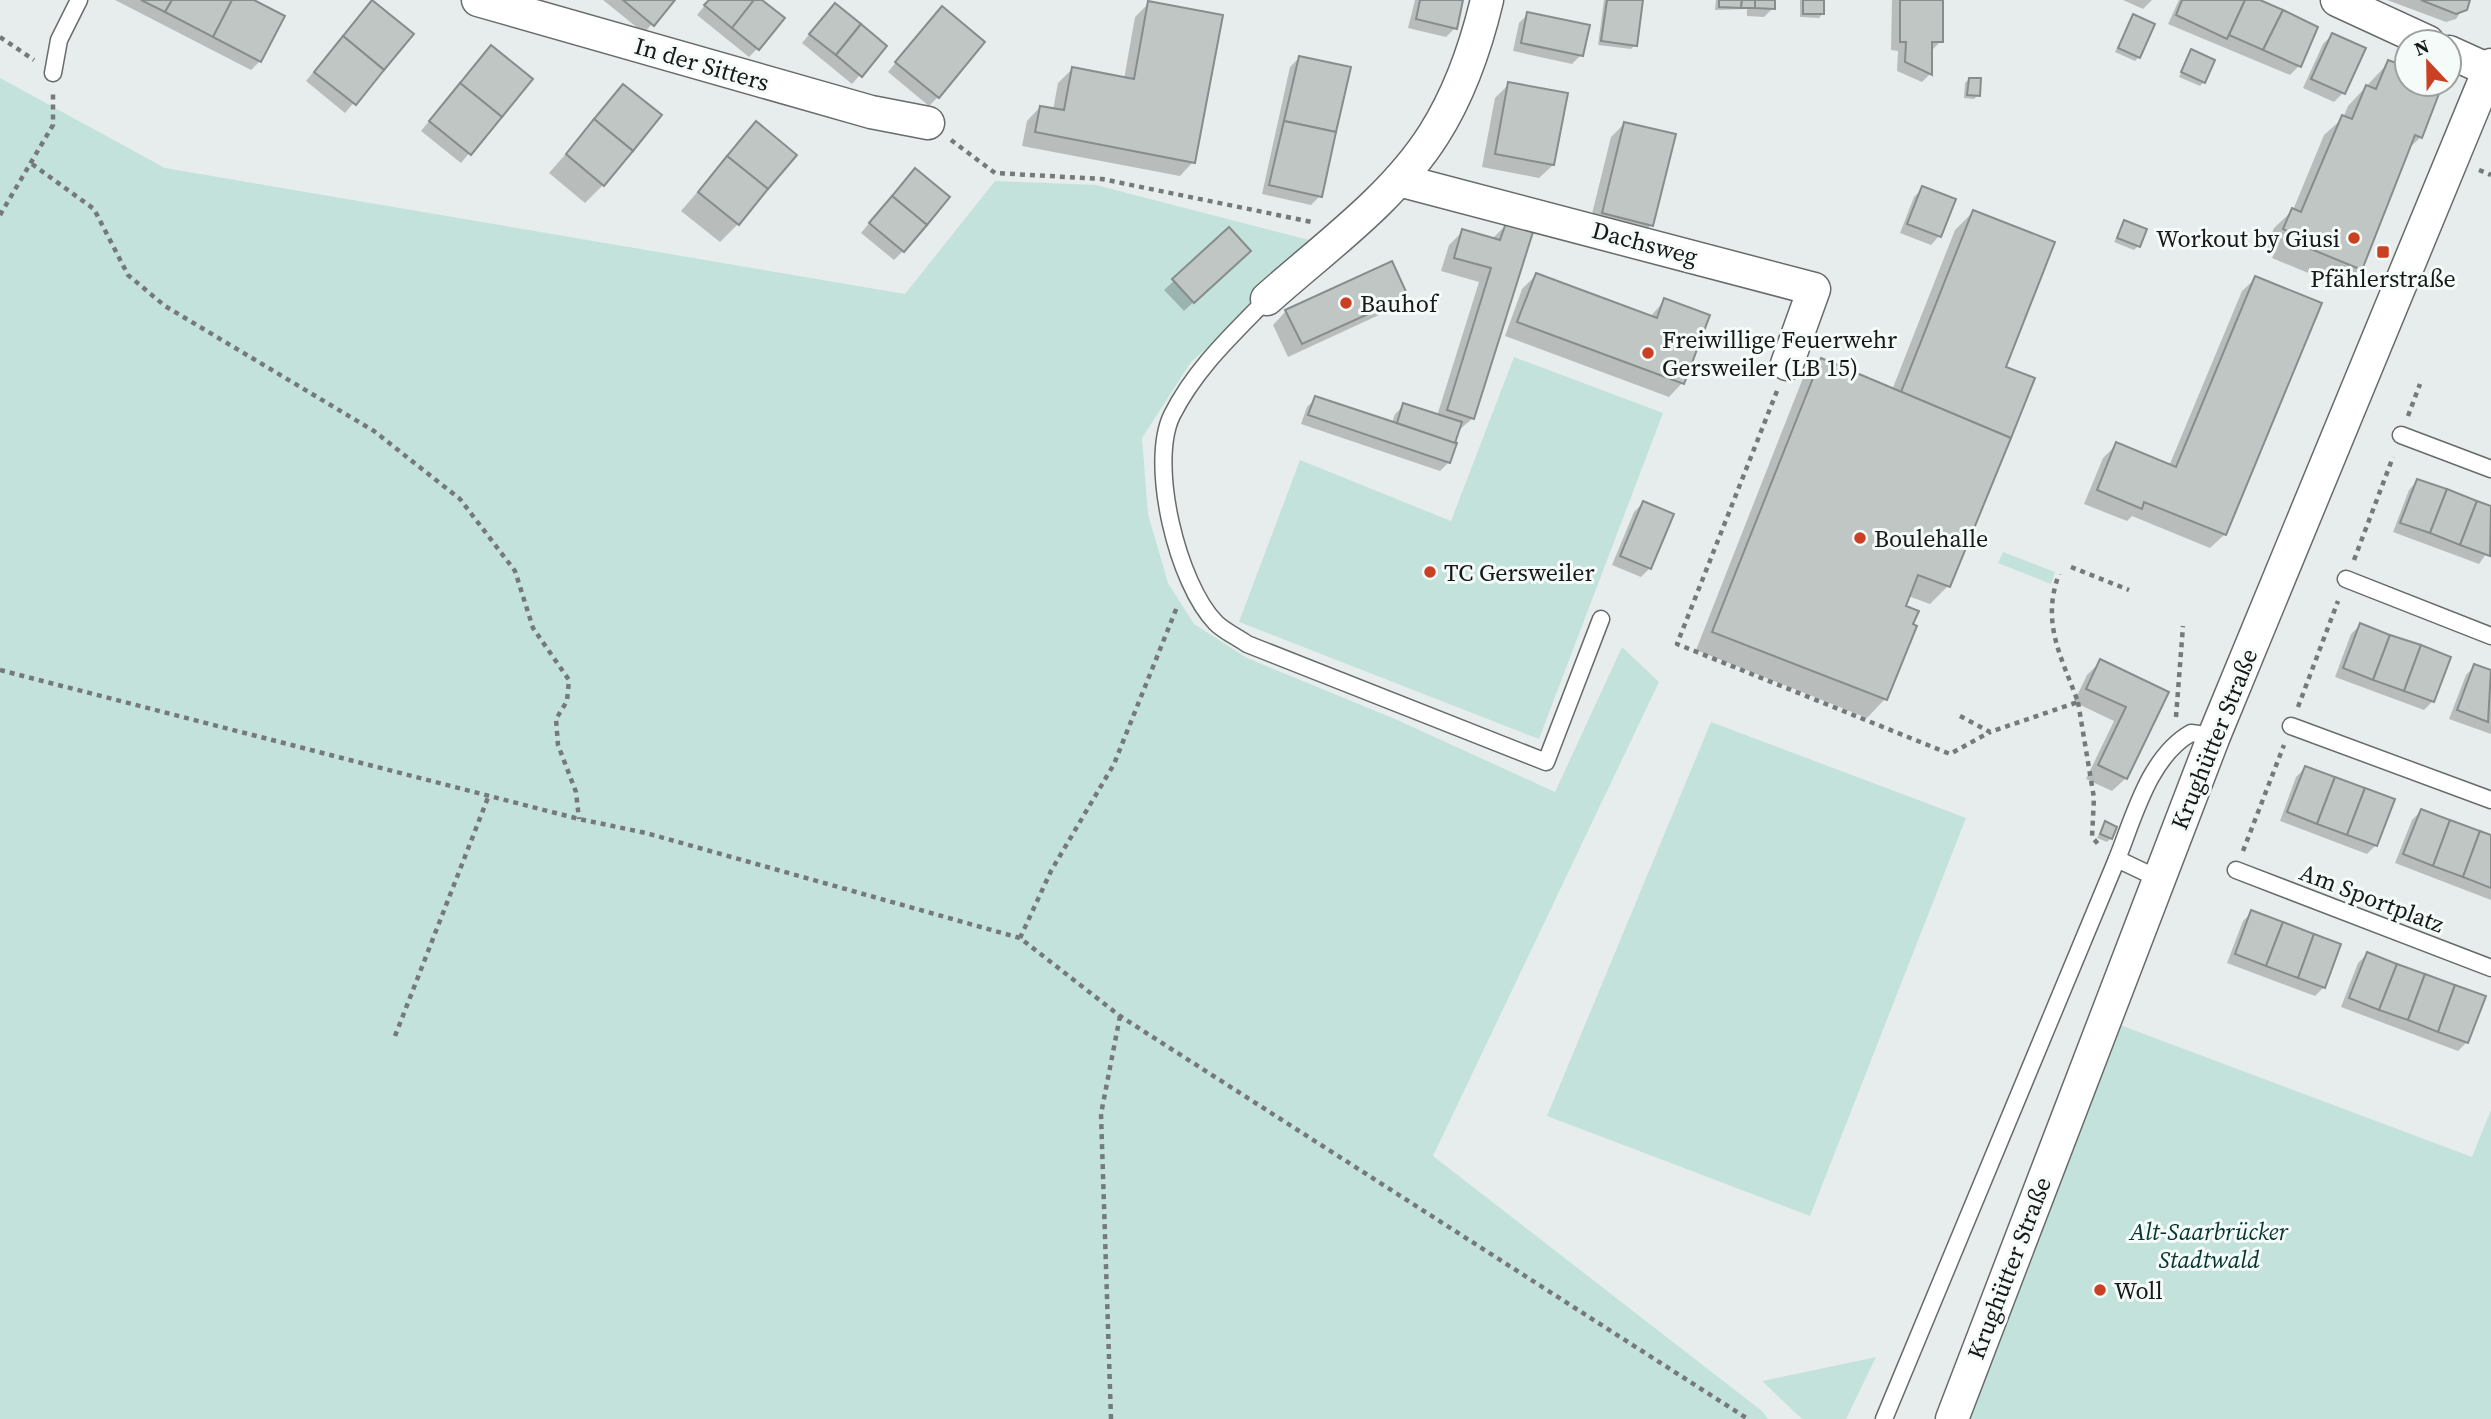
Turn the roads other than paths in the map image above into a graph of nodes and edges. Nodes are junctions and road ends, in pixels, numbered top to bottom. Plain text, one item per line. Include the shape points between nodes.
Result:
1 (79, 0) edge
2 (478, 0) edge
3 (1488, 0) edge
4 (2337, 0) edge
5 (2398, 28) edge
6 (2463, 58) edge
7 (2490, 69) edge
8 (53, 74) road end
9 (928, 122) road end
10 (1399, 180) junction
11 (1267, 299) joint
12 (1787, 364) road end
13 (2401, 435) road end
14 (2491, 469) edge
15 (2346, 579) road end
16 (1601, 619) dead end
17 (2491, 636) edge
18 (2291, 726) road end
19 (2214, 736) junction
20 (2491, 800) edge
21 (2116, 859) junction
22 (2236, 870) road end
23 (2159, 879) junction
24 (2491, 968) edge
25 (1884, 1419) edge
26 (1952, 1419) edge

1 - 8 lane via 59,40
2 - 9 street, In der Sitters via 871,112
3 - 10 street via 1475,50 1435,133
4 - 5 street
6 - 7 street
7 - 19 street, Krughütter Straße
10 - 11 street
10 - 12 street, Dachsweg via 1814,289
11 - 16 lane via 1204,364 1171,417 1161,471 1177,547 1188,577 1216,623 1247,644 1546,762
13 - 14 lane
15 - 17 lane
18 - 20 lane
19 - 21 lane via 2191,733 2164,754
19 - 23 street, Krughütter Straße
21 - 23 lane
21 - 25 lane
22 - 24 lane, Am Sportplatz
23 - 26 street, Krughütter Straße

